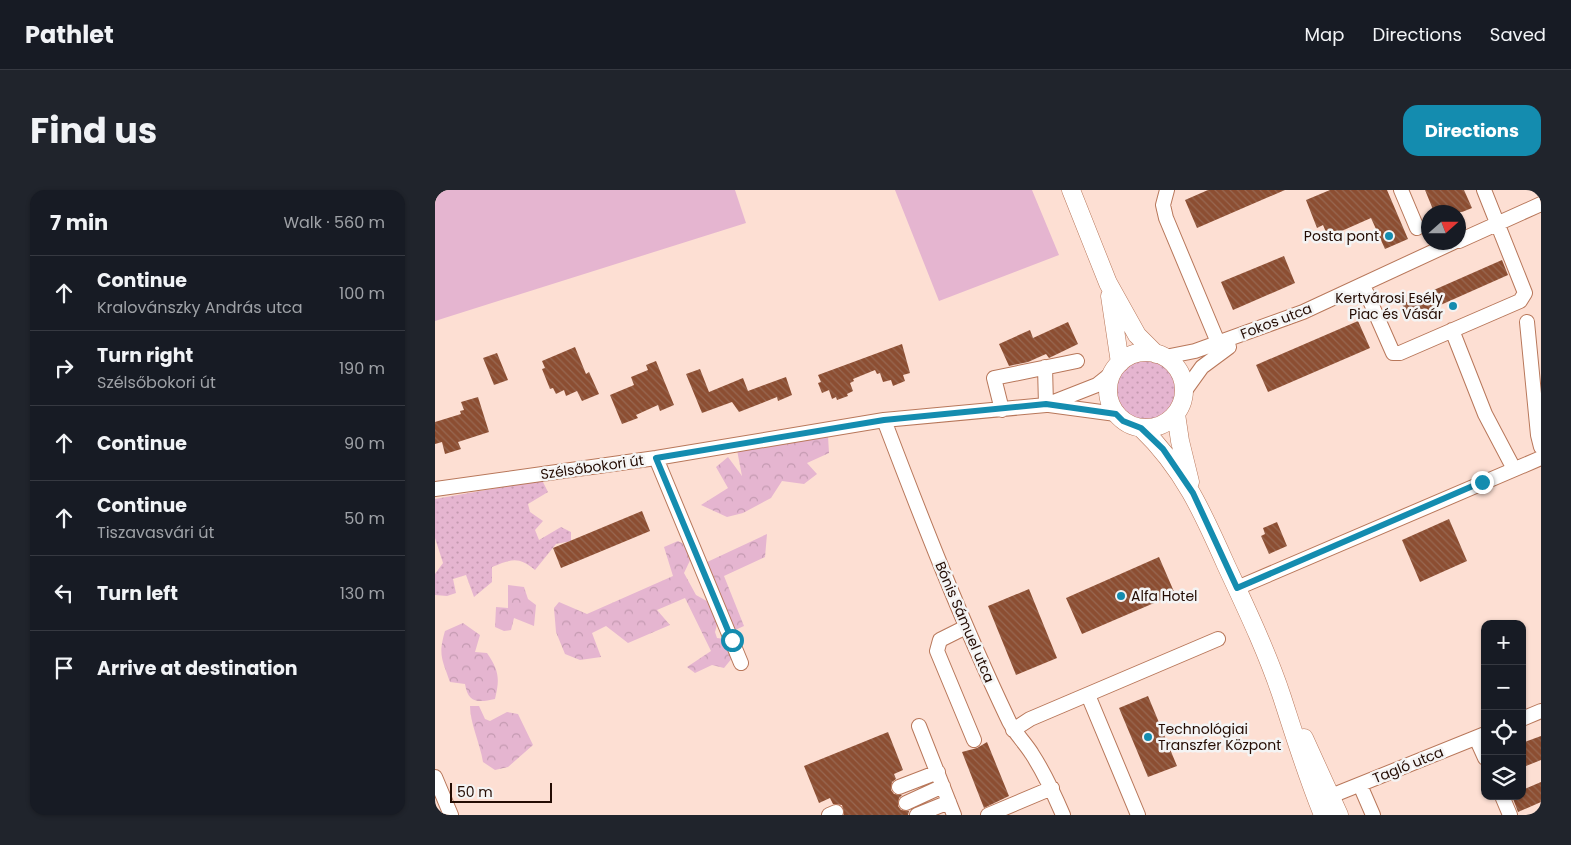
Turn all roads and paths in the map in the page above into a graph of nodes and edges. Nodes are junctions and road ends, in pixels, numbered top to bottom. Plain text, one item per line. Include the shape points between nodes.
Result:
1 (1071, 190) edge
2 (1167, 190) edge
3 (1401, 190) edge
4 (1484, 190) edge
5 (1541, 204) edge
6 (1498, 222) junction
7 (1417, 228) dead end
8 (1466, 238) edge
9 (1438, 250) edge
10 (1108, 283) junction
11 (1363, 285) junction
12 (1527, 322) dead end
13 (1452, 330) junction
14 (1215, 347) junction
15 (1160, 355) junction
16 (1077, 361) dead end
17 (1045, 367) junction
18 (1116, 368) junction
19 (1184, 392) junction
20 (1046, 404) junction
21 (1002, 410) junction
22 (1116, 414) junction
23 (1176, 414) junction
24 (884, 420) junction
25 (1141, 428) junction
26 (1541, 446) edge
27 (656, 458) junction
28 (1541, 458) edge
29 (1514, 469) junction
30 (435, 489) edge
31 (1193, 493) junction
32 (1237, 588) junction
33 (966, 627) junction
34 (1218, 639) dead end
35 (741, 663) dead end
36 (1088, 695) junction
37 (1281, 696) junction
38 (1541, 711) edge
39 (1526, 717) edge
40 (919, 726) dead end
41 (1013, 730) junction
42 (1480, 736) edge
43 (974, 740) dead end
44 (1484, 755) edge
45 (938, 772) junction
46 (435, 777) edge
47 (1360, 785) junction
48 (943, 786) junction
49 (899, 787) dead end
50 (1052, 788) junction
51 (1331, 796) junction
52 (1504, 800) edge
53 (905, 802) dead end
54 (952, 808) edge
55 (451, 815) edge
56 (917, 815) edge
57 (988, 815) edge
58 (1063, 815) edge
59 (1138, 815) edge
60 (1323, 815) edge
61 (1339, 815) edge
62 (1373, 815) edge
63 (1510, 815) edge

1 - 10 main road
2 - 14 street via 1163,204 1166,218
3 - 7 street
4 - 6 street
5 - 6 street
6 - 8 street
6 - 13 street via 1525,293 1520,301
9 - 11 street, Fokos utca
10 - 15 main road via 1137,335
10 - 18 main road
11 - 13 street via 1393,353 1400,353
11 - 14 street, Fokos utca
12 - 26 street
13 - 29 street via 1485,414
14 - 15 street
14 - 19 street
15 - 18 main road via 1141,352 1126,358
15 - 19 main road via 1179,372
16 - 17 street
17 - 20 street
17 - 21 street via 995,378
18 - 20 street via 1097,385
18 - 22 main road via 1109,381 1109,398
19 - 23 main road
20 - 21 street, Szélsőbokori út
20 - 22 street
21 - 24 street, Szélsőbokori út
22 - 25 main road via 1123,421
23 - 25 main road via 1157,427
23 - 31 main road
24 - 27 street, Szélsőbokori út
24 - 33 street, Bónis Sámuel utca
25 - 31 main road via 1163,449
27 - 30 street, Szélsőbokori út
27 - 35 street
28 - 29 street
29 - 32 street
31 - 32 main road
32 - 37 main road
33 - 41 street, Bónis Sámuel utca
33 - 43 street via 940,640 937,651
34 - 36 street
36 - 41 street via 1030,719
36 - 59 street
37 - 51 main road
37 - 60 main road via 1309,784
38 - 39 street
40 - 45 street
41 - 50 street, Bónis Sámuel utca via 1032,753
42 - 44 street
42 - 47 street, Tagló utca
45 - 48 street
45 - 49 street
46 - 55 street
47 - 51 street, Tagló utca
47 - 62 street
48 - 53 street
48 - 54 street
50 - 57 street
50 - 58 street, Bónis Sámuel utca
51 - 61 main road
52 - 63 street
54 - 56 street

